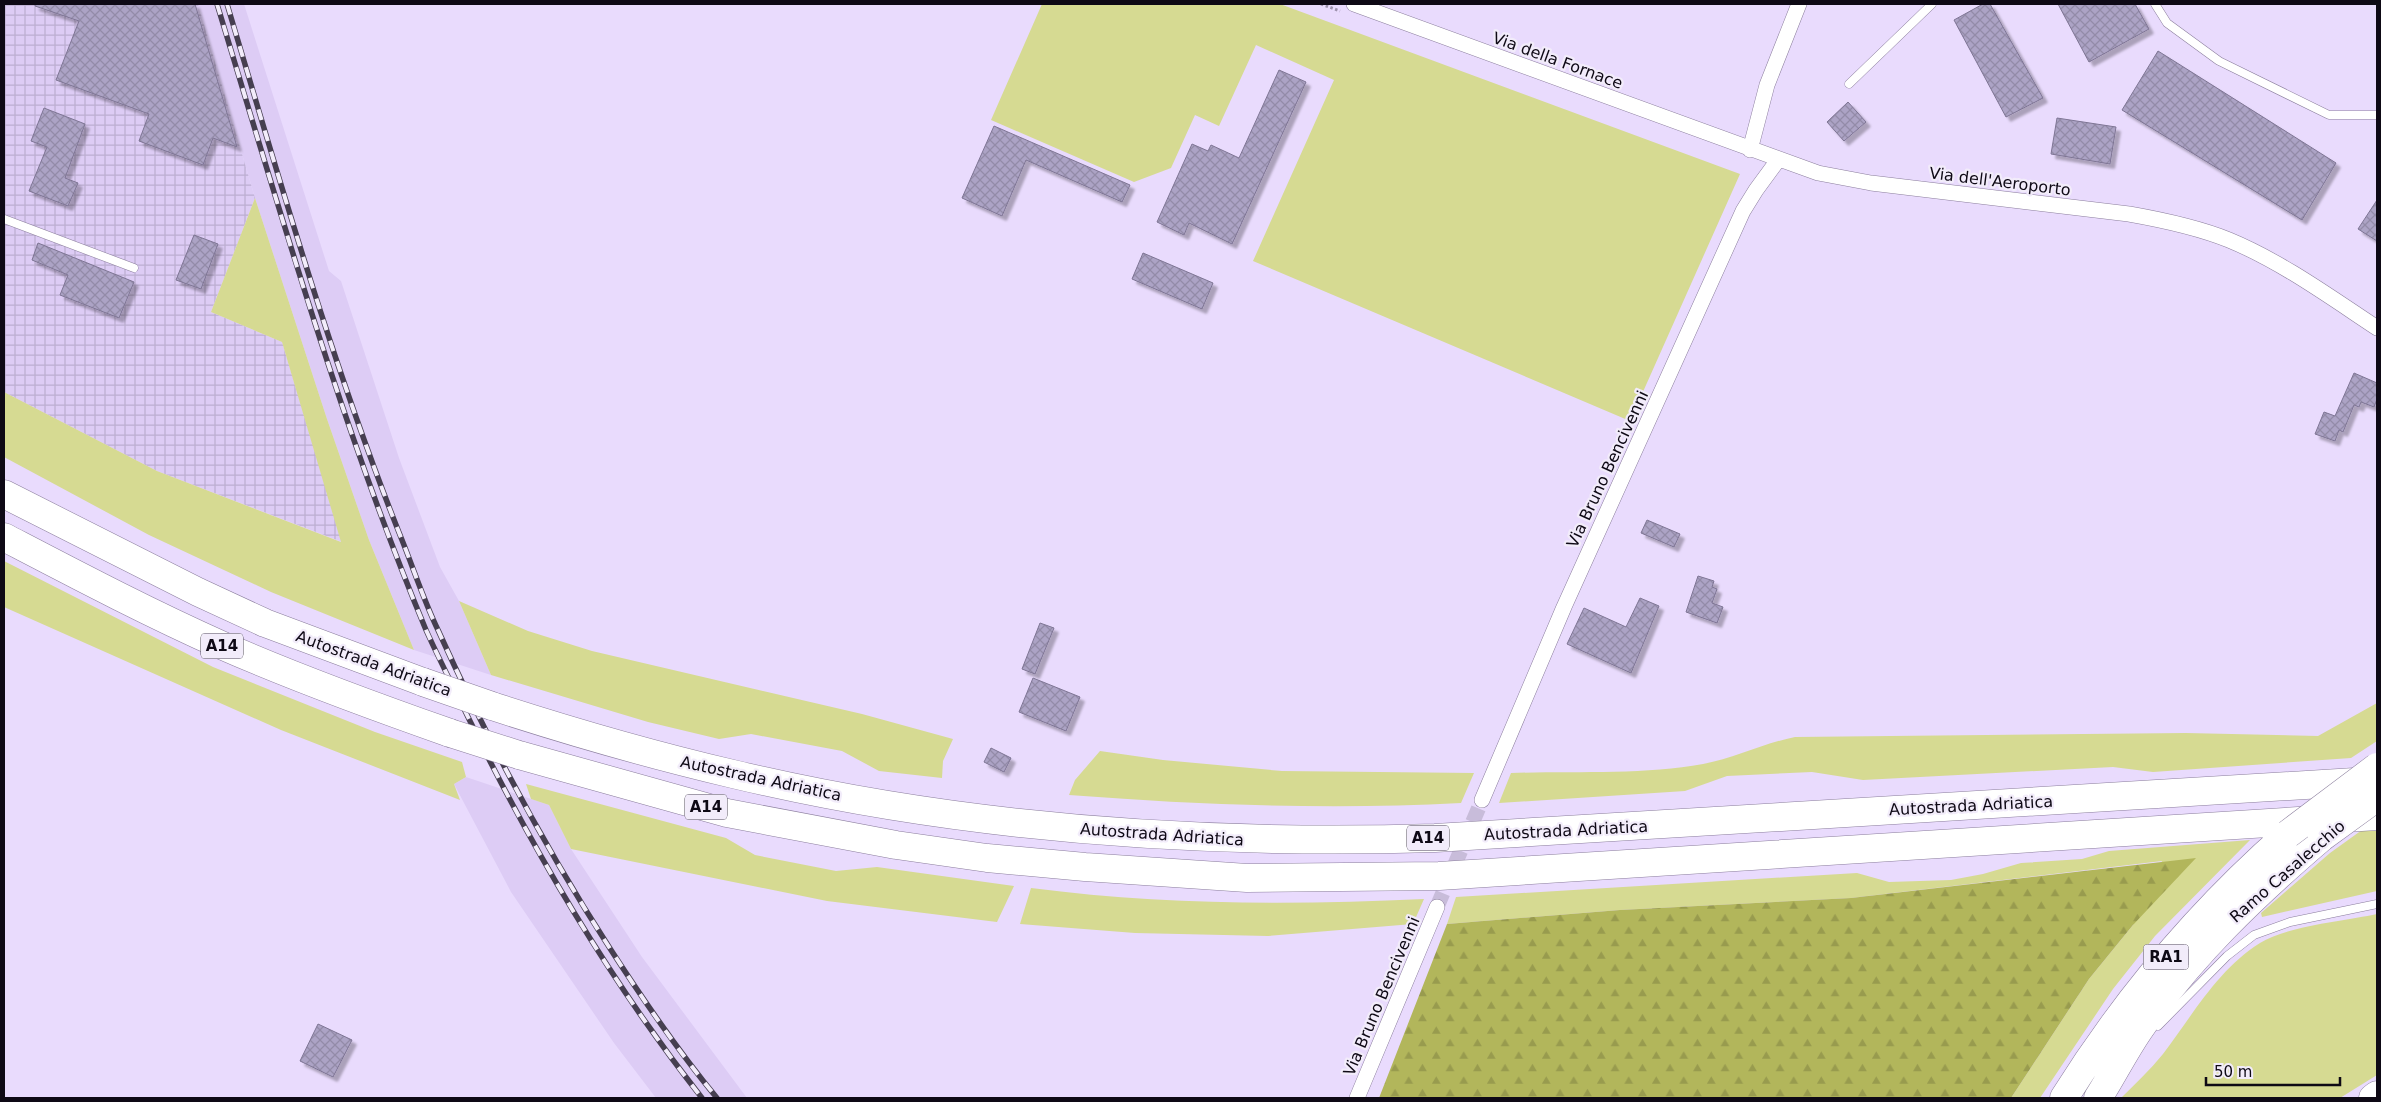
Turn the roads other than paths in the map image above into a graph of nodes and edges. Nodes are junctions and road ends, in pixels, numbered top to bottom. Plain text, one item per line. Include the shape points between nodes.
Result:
1 (1354, 4) edge
2 (1799, 4) edge
3 (1932, 4) edge
4 (2156, 4) edge
5 (1848, 84) dead end
6 (2377, 115) edge
7 (1750, 150) junction
8 (1778, 160) junction
9 (4, 219) edge
10 (134, 268) dead end
11 (2377, 328) edge
12 (4, 494) edge
13 (4, 537) edge
14 (2377, 767) edge
15 (2377, 780) edge
16 (2377, 797) edge
17 (1482, 800) tunnel mouth
18 (2377, 816) edge
19 (2377, 904) edge
20 (1437, 907) tunnel mouth
21 (2152, 1033) dead end
22 (2135, 1052) dead end
23 (2102, 1092) edge
24 (2377, 1095) edge
25 (1357, 1098) edge
26 (2064, 1098) edge
27 (2373, 1098) edge

1 - 7 street, Via della Fornace
2 - 7 street via 1767,85
3 - 5 lane
4 - 6 lane via 2167,23 2219,61 2329,115
7 - 8 street, Via dell'Aeroporto
8 - 11 street, Via dell'Aeroporto via 1848,179 2085,208 2184,226 2230,241 2272,261
8 - 17 street, Via Bruno Bencivenni via 1743,211 1564,607
9 - 10 lane
12 - 15 highway, Autostrada Adriatica / A14, bridge via 257,619 492,706 597,740 734,774 981,819 1147,834 1337,841 1435,838
13 - 18 highway, A14, bridge via 135,605 221,645 450,734 727,813 896,845 987,858 1247,878 1439,876
14 - 26 highway, RA1, bridge via 2288,834 2238,879 2123,1010
16 - 23 highway, Ramo Casalecchio, bridge via 2322,837 2232,918 2182,974 2139,1030
19 - 21 lane via 2290,922 2254,935 2227,956
20 - 25 street, Via Bruno Bencivenni
22 - 23 lane
24 - 27 highway

